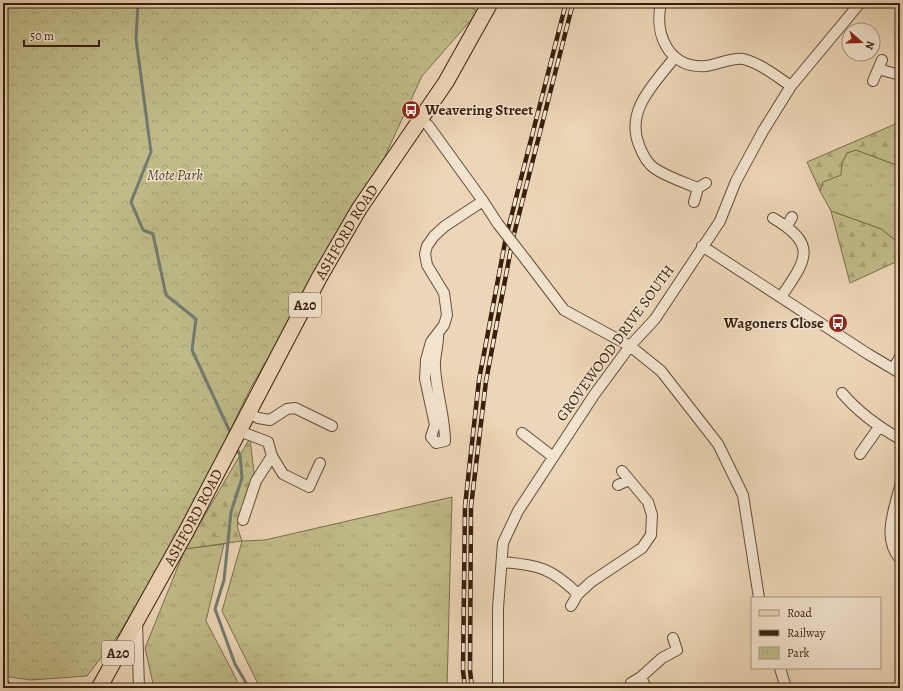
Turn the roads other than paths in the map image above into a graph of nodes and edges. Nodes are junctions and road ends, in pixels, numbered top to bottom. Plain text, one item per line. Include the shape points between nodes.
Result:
1 (490, 3) edge
2 (661, 3) edge
3 (860, 3) edge
4 (675, 57) junction
5 (900, 75) edge
6 (873, 81) dead end
7 (791, 86) junction
8 (428, 125) dead end
9 (484, 201) junction
10 (694, 202) dead end
11 (792, 217) dead end
12 (773, 218) dead end
13 (787, 226) junction
14 (702, 246) junction
15 (781, 297) junction
16 (438, 333) junction
17 (630, 346) junction
18 (900, 357) edge
19 (896, 371) edge
20 (842, 393) dead end
21 (249, 413) junction
22 (332, 426) dead end
23 (879, 427) junction
24 (239, 431) junction
25 (522, 433) dead end
26 (900, 439) edge
27 (860, 454) dead end
28 (272, 456) junction
29 (552, 456) junction
30 (320, 463) dead end
31 (622, 471) dead end
32 (629, 480) junction
33 (618, 485) dead end
34 (900, 486) edge
35 (243, 520) dead end
36 (900, 559) edge
37 (502, 562) junction
38 (578, 594) junction
39 (759, 597) edge
40 (571, 606) dead end
41 (137, 618) junction
42 (673, 638) dead end
43 (780, 669) edge
44 (642, 677) junction
45 (631, 683) dead end
46 (99, 688) edge
47 (139, 688) edge
48 (498, 688) edge
49 (646, 688) edge
50 (786, 688) edge

1 - 21 main road, ASHFORD ROAD / A20 via 446,82 359,209 319,278
2 - 4 street via 659,32 665,46
3 - 7 street, GROVEWOOD DRIVE SOUTH
4 - 7 street via 698,66 740,59 752,62
4 - 10 street via 640,103 635,120 635,136 641,153 652,167 702,186
5 - 6 street via 880,64
7 - 14 street, GROVEWOOD DRIVE SOUTH via 736,181 720,221
8 - 9 street
9 - 16 street via 445,226 427,246 427,265 444,293 446,305 444,325
9 - 17 street, bridge via 498,224 564,310
11 - 13 street
12 - 13 street
13 - 15 street via 798,235 805,252 803,261
14 - 15 street
14 - 17 street, GROVEWOOD DRIVE SOUTH via 655,319
15 - 19 street
16 - 16 street via 439,344 434,365 445,426 445,441 436,443 431,437 435,425 425,379 430,342
17 - 29 street, GROVEWOOD DRIVE SOUTH
17 - 39 street via 661,371 718,444 743,495
18 - 19 street
20 - 23 street via 859,412
21 - 22 street via 270,420 287,409 295,408
21 - 24 main road, ASHFORD ROAD / A20
23 - 26 street
23 - 27 street
24 - 28 street via 268,442
24 - 41 main road, ASHFORD ROAD / A20
25 - 29 street
28 - 30 street via 283,474 308,487
28 - 35 street via 256,481
29 - 37 street, GROVEWOOD DRIVE SOUTH via 518,511 503,543
31 - 32 street
32 - 33 street
32 - 38 street via 648,502 652,515 651,535 642,548 591,582
34 - 36 street via 890,526 892,550
37 - 38 street via 530,564 549,571
37 - 48 street, GROVEWOOD DRIVE SOUTH via 498,608
38 - 40 street
41 - 46 main road, A20
41 - 47 street
42 - 44 street via 677,650 662,658
43 - 50 street
44 - 45 street
44 - 49 street

